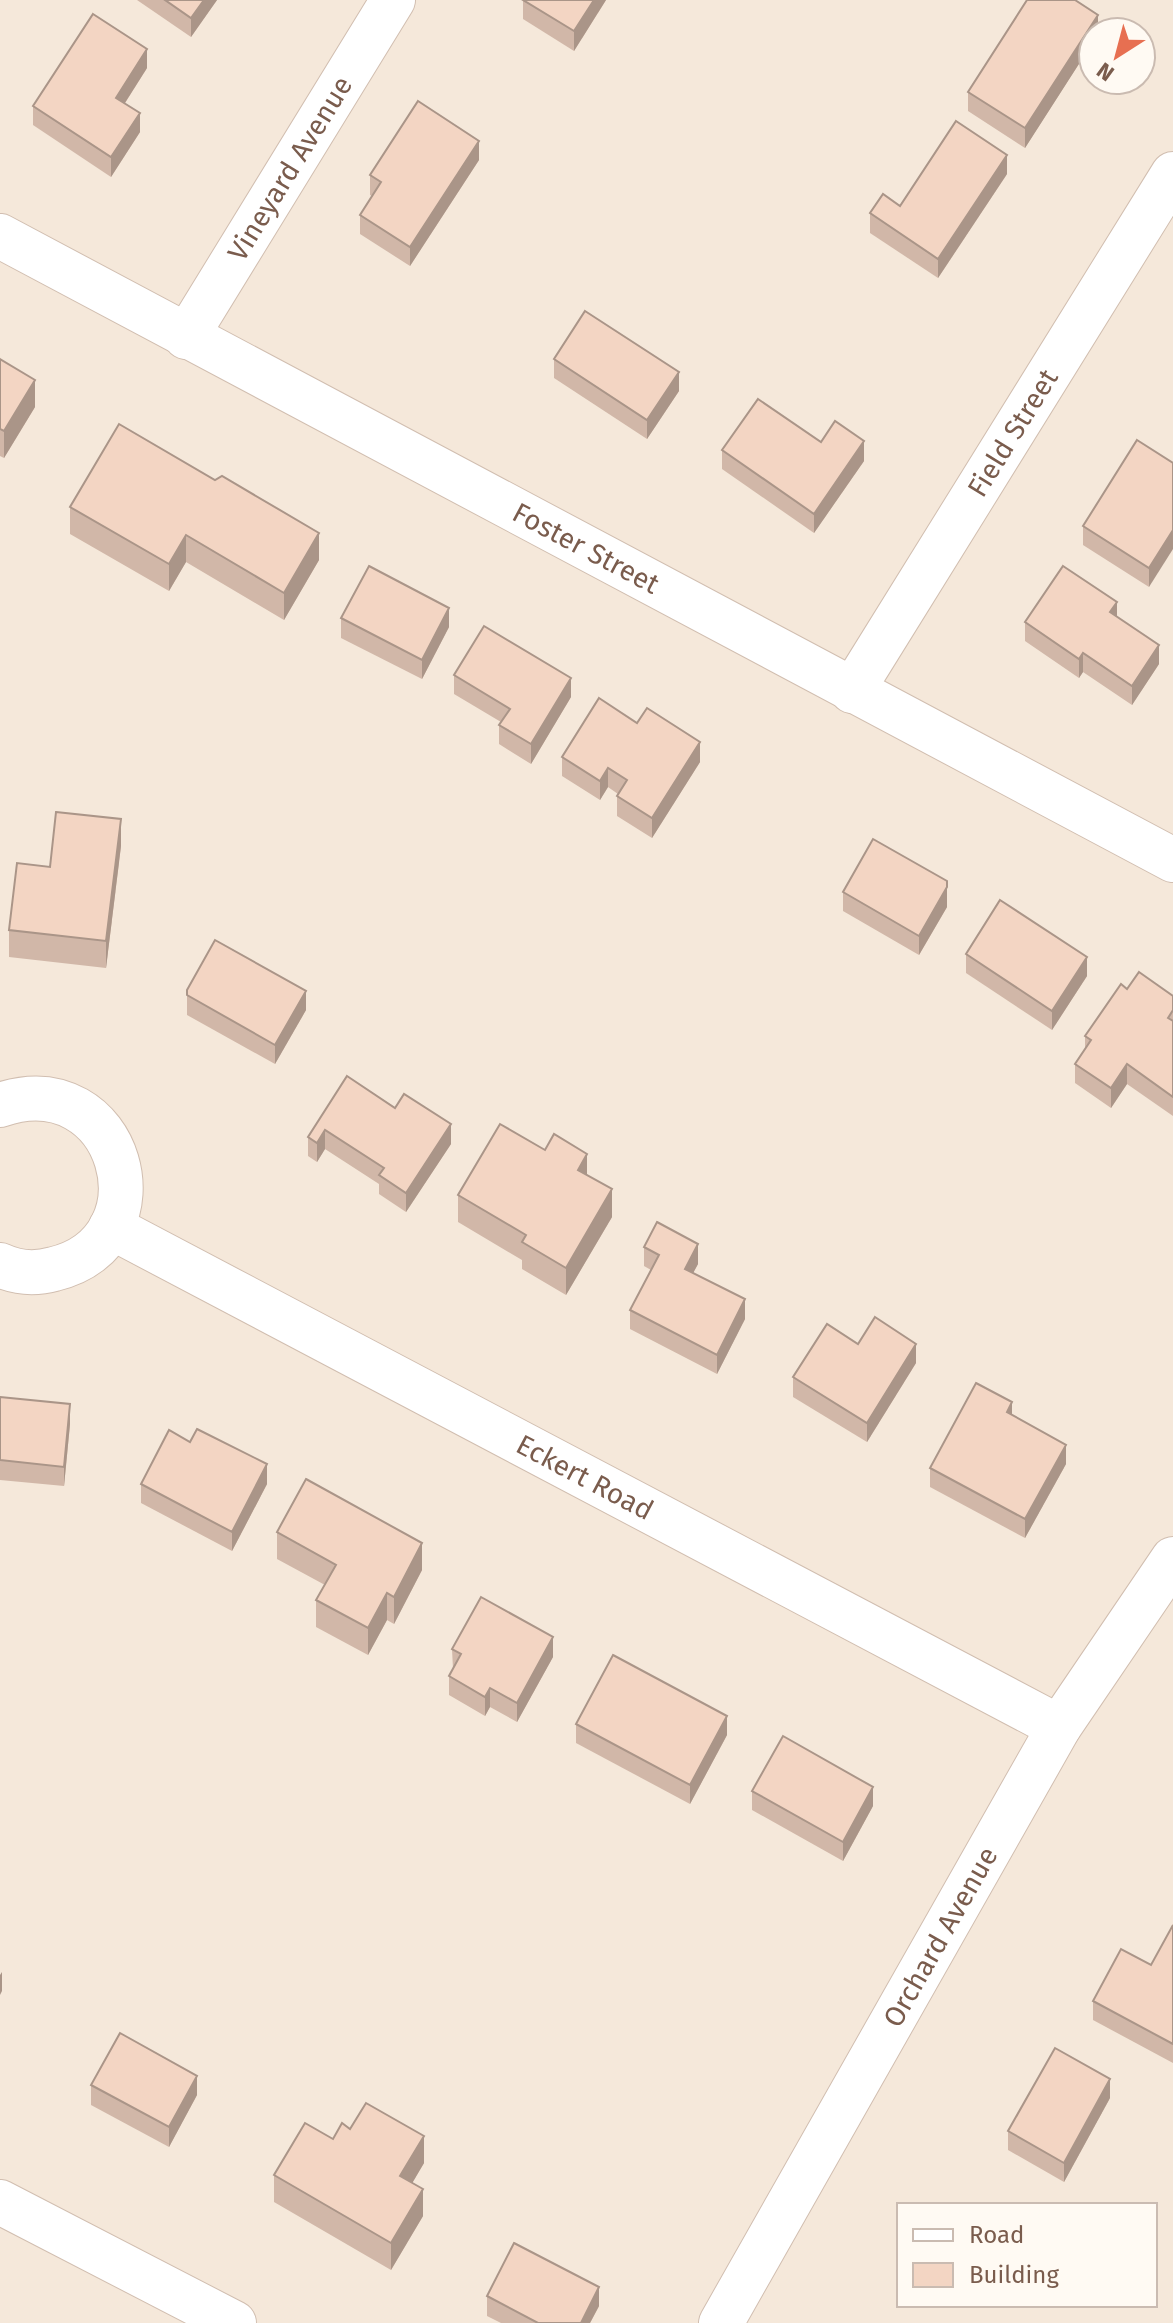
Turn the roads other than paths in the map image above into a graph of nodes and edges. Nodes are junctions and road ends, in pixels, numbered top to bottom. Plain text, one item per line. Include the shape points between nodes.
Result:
1 (393, 0) edge
2 (1173, 174) edge
3 (0, 236) edge
4 (186, 337) junction
5 (852, 691) junction
6 (1173, 860) edge
7 (0, 1105) edge
8 (111, 1227) junction
9 (0, 1265) edge
10 (1173, 1559) edge
11 (1059, 1727) junction
12 (0, 2202) edge
13 (234, 2323) edge
14 (721, 2323) edge

1 - 4 street, Vineyard Avenue
2 - 5 street, Field Street
3 - 4 street, Foster Street
4 - 5 street, Foster Street
5 - 6 street, Foster Street
7 - 8 street via 45,1097 72,1105 95,1122 112,1144 121,1172 120,1200
8 - 9 street via 93,1250 68,1266 40,1273
8 - 11 street, Eckert Road
10 - 11 street, Orchard Avenue
11 - 14 street, Orchard Avenue
12 - 13 street

